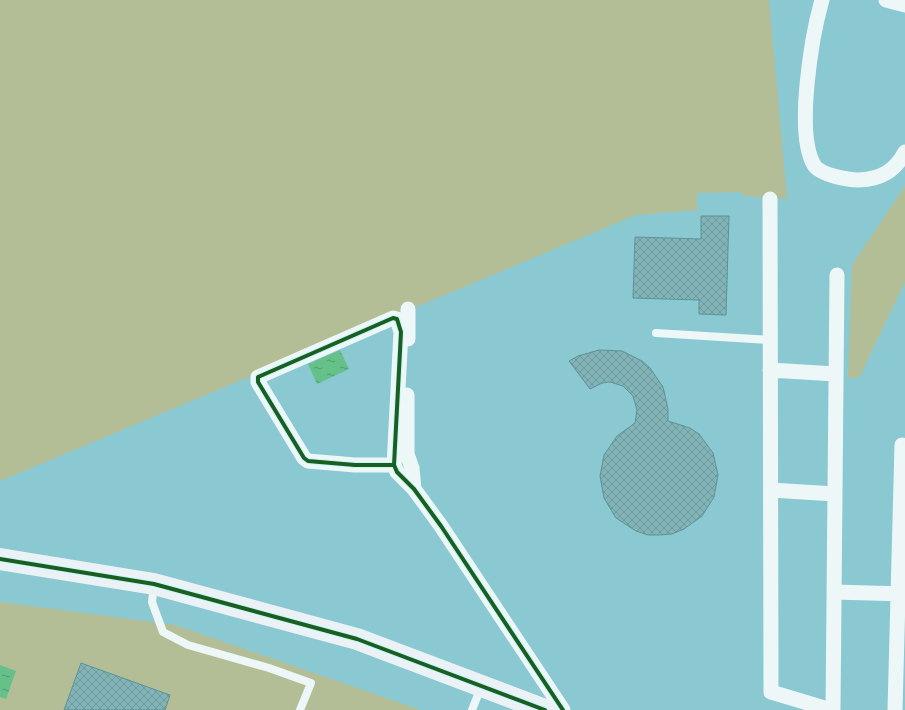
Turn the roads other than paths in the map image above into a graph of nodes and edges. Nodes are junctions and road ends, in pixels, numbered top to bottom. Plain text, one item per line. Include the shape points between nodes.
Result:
1 (822, 0) edge
2 (886, 0) edge
3 (905, 5) edge
4 (905, 152) edge
5 (770, 199) dead end
6 (837, 275) dead end
7 (408, 309) dead end
8 (656, 333) dead end
9 (770, 340) junction
10 (770, 370) junction
11 (836, 374) junction
12 (902, 445) dead end
13 (394, 465) junction
14 (414, 489) junction
15 (771, 490) junction
16 (835, 494) junction
17 (0, 559) edge
18 (154, 584) junction
19 (834, 592) junction
20 (902, 594) edge
21 (481, 686) junction
22 (300, 710) edge
23 (472, 710) edge
24 (545, 710) edge
25 (563, 710) edge
26 (832, 710) edge
27 (895, 710) edge

1 - 4 street via 809,61 806,95 807,134 810,155 815,166 823,172 849,180 866,180 884,176 899,162
2 - 3 street
5 - 9 street
6 - 11 street
7 - 14 street via 407,454 412,468
8 - 9 lane
9 - 10 street
10 - 11 street
10 - 15 street
11 - 16 street
12 - 20 street
13 - 13 street via 401,332 397,319 393,318 258,377 258,382 308,461
13 - 14 street via 397,472
14 - 25 street
15 - 16 street
15 - 26 street via 771,692
16 - 19 street
17 - 18 street
18 - 21 street via 358,639
18 - 22 lane via 152,602 163,632 188,645 311,683
19 - 20 street
19 - 26 street
20 - 27 street
21 - 23 lane
21 - 24 street

